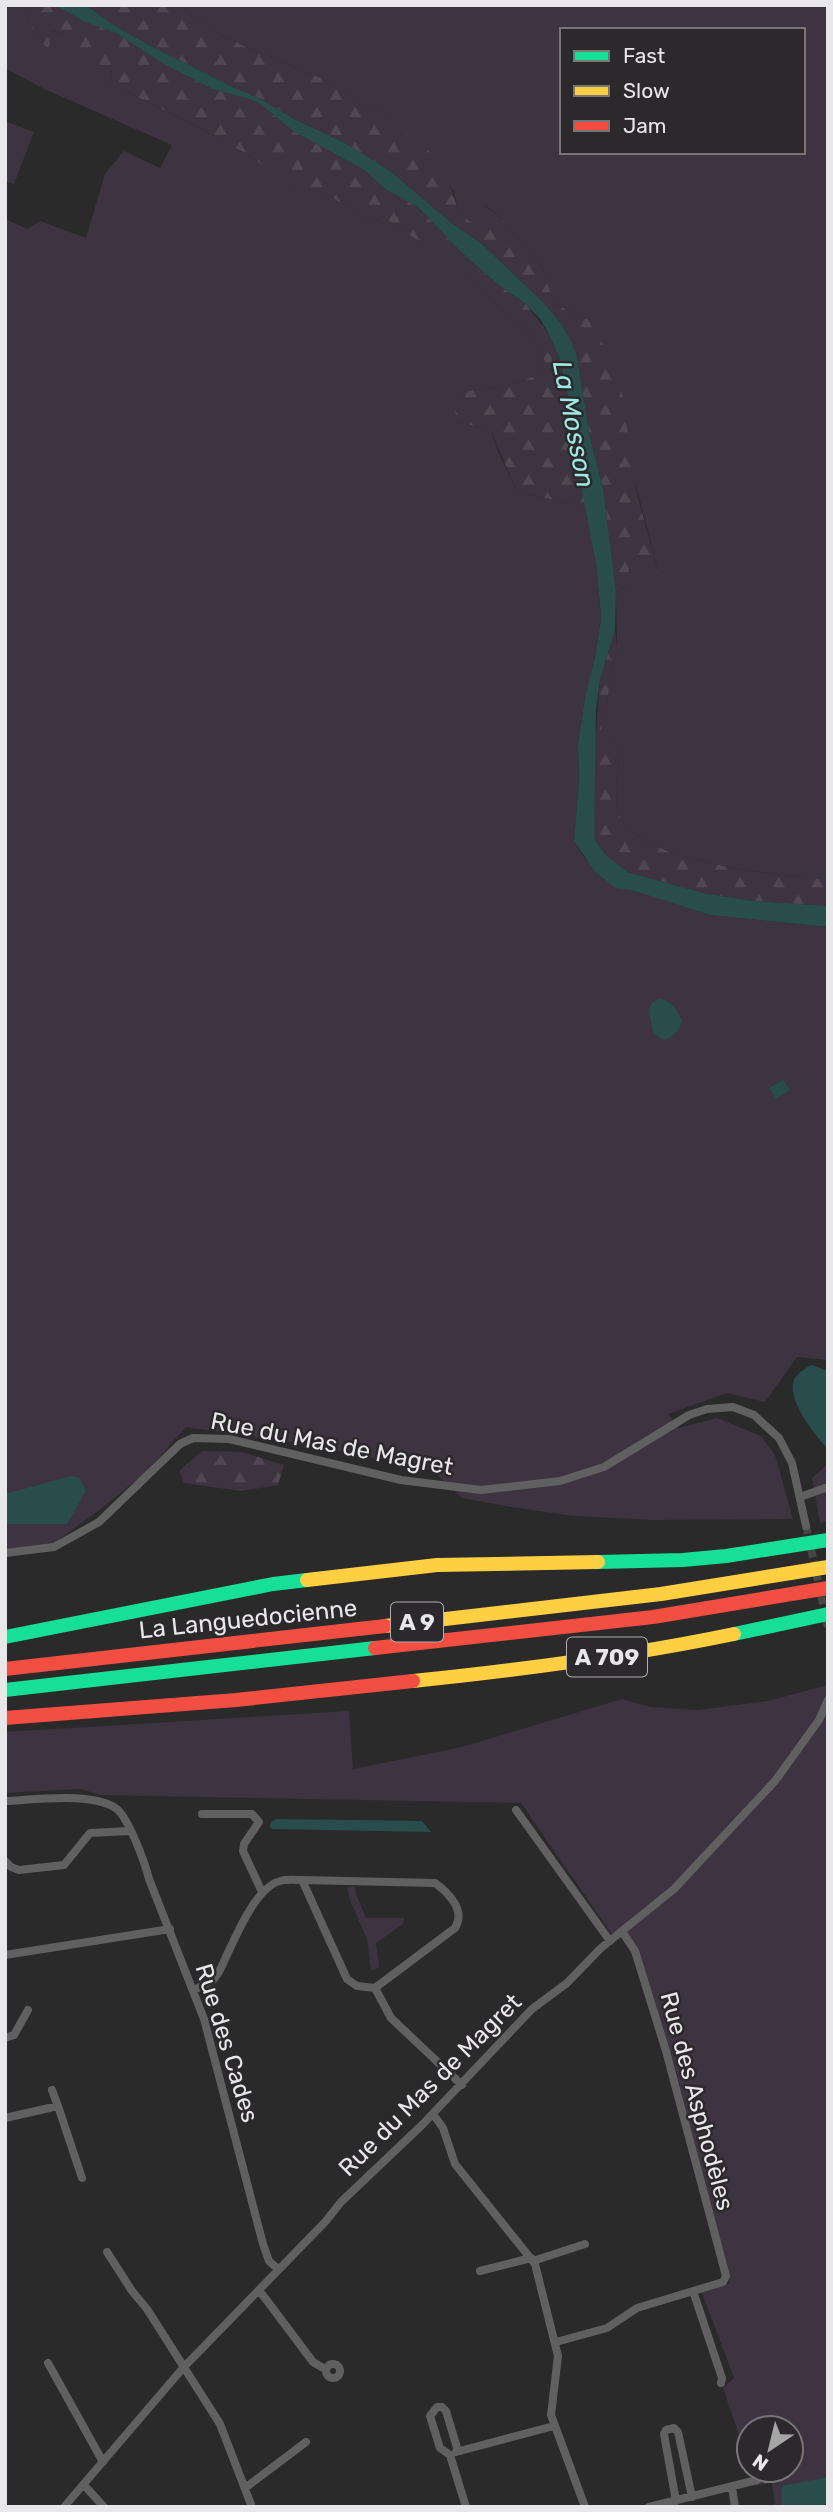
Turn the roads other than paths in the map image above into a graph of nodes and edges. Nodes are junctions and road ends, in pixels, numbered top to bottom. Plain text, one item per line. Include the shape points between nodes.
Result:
1 (828, 1487) edge
2 (800, 1497) junction
3 (806, 1526) tunnel mouth
4 (828, 1540) edge
5 (5, 1553) edge
6 (828, 1567) edge
7 (828, 1588) edge
8 (828, 1614) edge
9 (5, 1637) edge
10 (5, 1669) edge
11 (5, 1690) edge
12 (828, 1700) edge
13 (5, 1718) edge
14 (5, 1801) edge
15 (516, 1810) dead end
16 (202, 1814) dead end
17 (130, 1831) junction
18 (5, 1860) edge
19 (302, 1880) junction
20 (262, 1892) junction
21 (170, 1929) junction
22 (623, 1933) junction
23 (610, 1941) junction
24 (5, 1955) edge
25 (375, 1987) junction
26 (194, 1990) junction
27 (28, 2010) dead end
28 (5, 2038) edge
29 (462, 2085) junction
30 (52, 2090) dead end
31 (58, 2106) junction
32 (433, 2114) junction
33 (5, 2118) edge
34 (82, 2178) dead end
35 (585, 2245) dead end
36 (107, 2252) dead end
37 (532, 2259) junction
38 (278, 2269) junction
39 (480, 2272) dead end
40 (259, 2290) junction
41 (693, 2291) junction
42 (556, 2342) junction
43 (48, 2363) dead end
44 (183, 2368) junction
45 (326, 2369) dead end
46 (721, 2383) dead end
47 (554, 2426) junction
48 (306, 2442) dead end
49 (454, 2453) junction
50 (103, 2462) junction
51 (743, 2484) edge
52 (84, 2485) junction
53 (732, 2487) junction
54 (245, 2488) junction
55 (692, 2497) junction
56 (676, 2501) junction
57 (64, 2507) edge
58 (104, 2507) edge
59 (252, 2507) edge
60 (466, 2507) edge
61 (584, 2507) edge
62 (649, 2507) edge
63 (735, 2507) edge

1 - 2 street
2 - 3 street, Rue du Mas de Magret
2 - 5 street, Rue du Mas de Magret via 792,1463 779,1438 754,1415 733,1407 689,1415 596,1469 560,1481 481,1490 401,1480 229,1439 193,1438 180,1444 99,1522 54,1547
4 - 9 highway via 683,1560 437,1564 273,1584
6 - 10 highway, La Languedocienne / A 9 via 660,1594
7 - 11 highway, La Languedocienne / A 9 via 653,1617
8 - 13 highway, A 709 via 667,1648 513,1671
12 - 22 street, Rue du Mas de Magret via 775,1781 674,1889
14 - 17 street, Rue des Cades via 101,1803 117,1810
15 - 23 street
16 - 20 street via 257,1817 259,1822 243,1851
17 - 18 street via 90,1833 68,1863 60,1866 19,1870
17 - 21 street, Rue des Cades
19 - 20 street via 277,1881
19 - 25 street via 347,1979 357,1986
19 - 25 street via 435,1884 458,1907 455,1928
20 - 26 street via 213,1980
21 - 24 street
21 - 26 street, Rue des Cades
22 - 23 street, Rue du Mas de Magret
22 - 41 street, Rue des Asphodèles via 635,1951 670,2063 726,2276 723,2282
23 - 29 street, Rue du Mas de Magret via 532,2009
25 - 29 street via 391,2018
26 - 38 street, Rue des Cades via 212,2042 263,2244 269,2261
27 - 28 street via 14,2035
29 - 32 street, Rue du Mas de Magret
30 - 31 street
31 - 33 street
31 - 34 street
32 - 37 street via 443,2128 455,2164
32 - 38 street, Rue du Mas de Magret
35 - 37 street
36 - 44 street
37 - 39 street
37 - 42 street
38 - 40 street, Rue du Mas de Magret
40 - 44 street, Rue du Mas de Magret
40 - 45 street via 313,2362
41 - 42 street via 637,2308 607,2328
41 - 46 street
42 - 47 street
43 - 50 street
44 - 50 street, Rue du Mas de Magret
44 - 54 street via 220,2424
47 - 49 street
47 - 61 street
48 - 54 street
49 - 49 street via 440,2448 430,2416 437,2407 446,2411
49 - 60 street
50 - 52 street, Rue du Mas de Magret
51 - 53 street
52 - 57 street, Rue du Mas de Magret
52 - 58 street
53 - 55 street
53 - 63 street
54 - 59 street
55 - 56 street
55 - 56 street via 674,2428 664,2434
56 - 62 street

